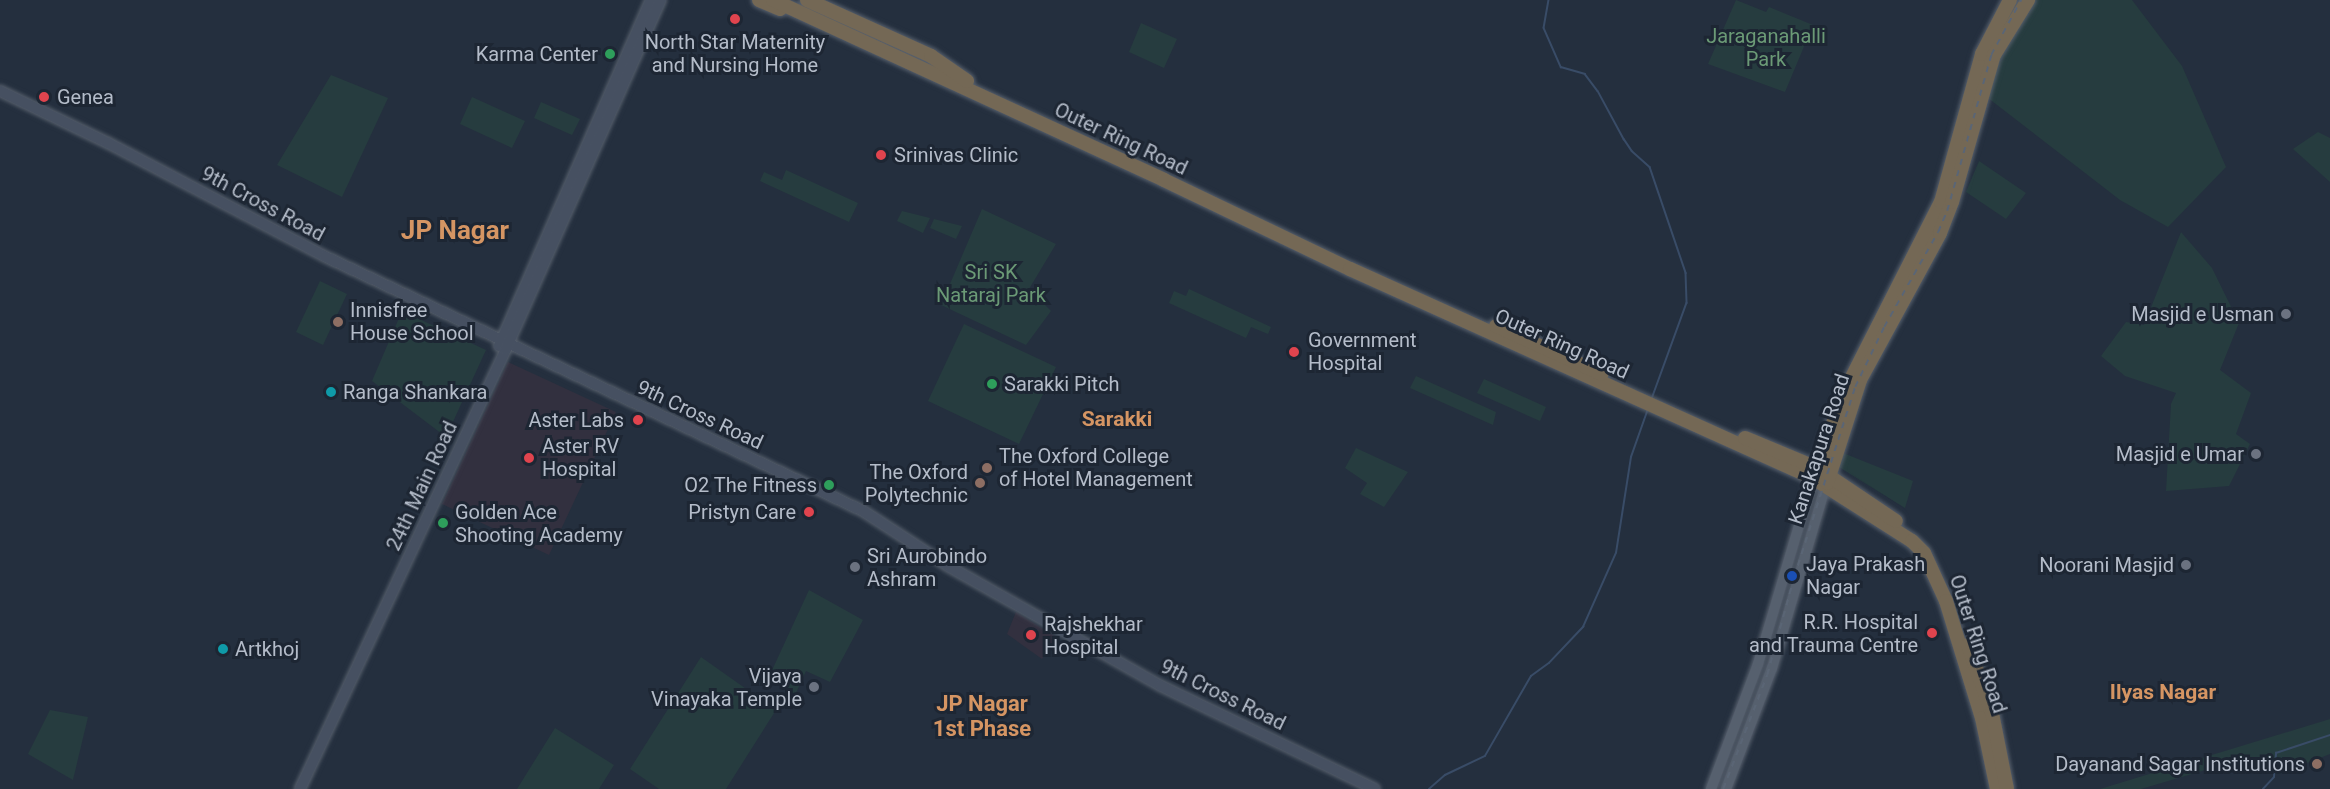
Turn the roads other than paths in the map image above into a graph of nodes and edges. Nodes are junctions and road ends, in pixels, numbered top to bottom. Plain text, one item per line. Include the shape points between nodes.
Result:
1 (651, 0) edge
2 (660, 0) edge
3 (759, 0) edge
4 (773, 0) edge
5 (792, 0) edge
6 (807, 0) edge
7 (2010, 0) edge
8 (2028, 0) edge
9 (967, 81) junction
10 (950, 82) junction
11 (0, 91) edge
12 (0, 96) edge
13 (504, 344) junction
14 (1651, 401) junction
15 (1815, 473) junction
16 (1827, 482) junction
17 (293, 789) edge
18 (300, 789) edge
19 (1365, 789) edge
20 (1375, 789) edge
21 (1711, 789) edge
22 (1726, 789) edge
23 (1997, 789) edge
24 (2007, 789) edge

1 - 13 main road, 24th Main Road
2 - 13 main road, 24th Main Road
3 - 10 highway via 920,74
4 - 10 highway
5 - 9 highway
6 - 9 highway via 931,56
7 - 15 highway, Kanakapura Road via 1982,54 1941,202 1845,391
8 - 16 highway, Kanakapura Road via 1994,55 1940,233 1860,380
9 - 14 highway, Outer Ring Road
10 - 14 highway, Outer Ring Road via 1350,270
11 - 13 main road, 9th Cross Road
12 - 13 main road, 9th Cross Road via 87,137 320,260
13 - 17 main road, 24th Main Road
13 - 18 main road, 24th Main Road
13 - 19 main road, 9th Cross Road via 860,518 1158,689
13 - 20 main road, 9th Cross Road via 863,511 948,566 1161,686
14 - 15 highway, Outer Ring Road
15 - 16 highway, Outer Ring Road
15 - 21 main road, Kanakapura Road via 1758,664
16 - 22 main road, Kanakapura Road via 1772,668
16 - 23 highway, Outer Ring Road via 1924,553 1946,601 1982,718
16 - 24 highway, Outer Ring Road via 1917,533 1938,563 1992,713

